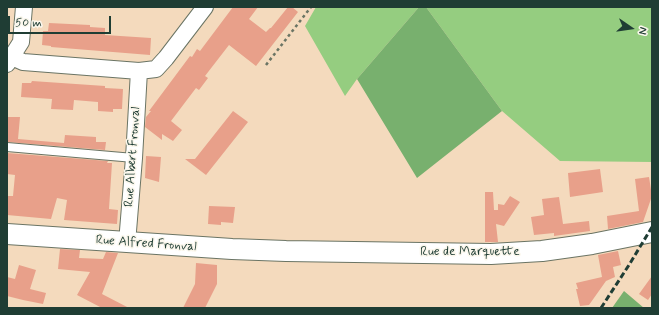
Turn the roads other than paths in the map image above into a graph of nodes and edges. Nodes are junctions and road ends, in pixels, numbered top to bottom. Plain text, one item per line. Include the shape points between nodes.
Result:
1 (24, 7) edge
2 (205, 7) edge
3 (9, 58) edge
4 (139, 71) junction
5 (7, 147) edge
6 (134, 158) junction
7 (652, 232) edge
8 (7, 234) edge
9 (127, 243) junction
10 (286, 251) joint

1 - 3 street via 21,42
2 - 4 street via 156,69
3 - 4 street via 22,62
4 - 6 street, Rue Albert Fronval
5 - 6 lane
6 - 9 street, Rue Albert Fronval
7 - 10 street, Rue de Marquette via 542,251
8 - 9 street, Rue Alfred Fronval
9 - 10 street, Rue Alfred Fronval

